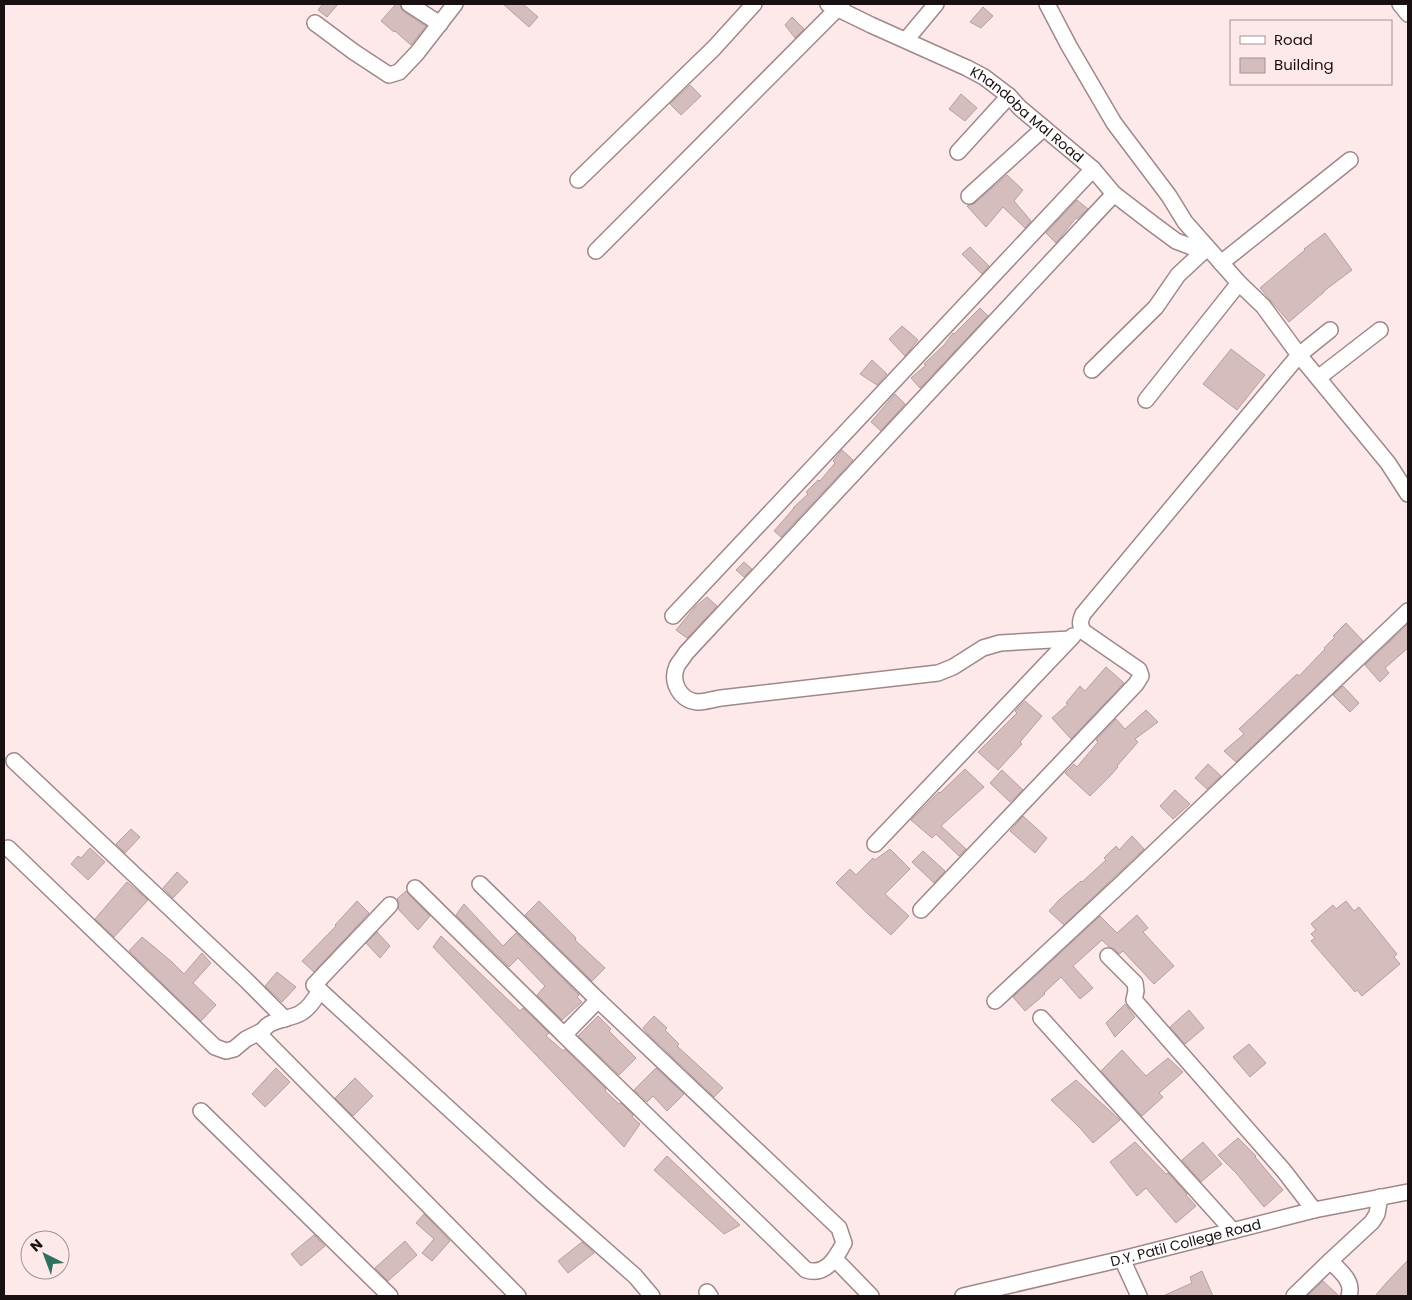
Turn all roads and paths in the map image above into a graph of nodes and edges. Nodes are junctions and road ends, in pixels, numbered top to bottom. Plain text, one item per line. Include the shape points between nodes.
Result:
1 (409, 4) edge
2 (455, 4) edge
3 (754, 4) edge
4 (936, 4) edge
5 (1047, 4) edge
6 (1400, 4) edge
7 (836, 5) edge
8 (1408, 14) edge
9 (314, 23) dead end
10 (440, 24) junction
11 (906, 40) junction
12 (1010, 96) junction
13 (1044, 128) junction
14 (958, 152) dead end
15 (1350, 160) dead end
16 (1093, 170) junction
17 (578, 180) dead end
18 (1114, 194) junction
19 (969, 196) dead end
20 (1207, 248) junction
21 (596, 251) dead end
22 (1221, 263) junction
23 (1239, 284) junction
24 (1330, 330) dead end
25 (1380, 330) dead end
26 (1299, 355) junction
27 (1092, 370) dead end
28 (1318, 378) junction
29 (1146, 400) dead end
30 (1408, 494) edge
31 (1408, 611) edge
32 (672, 616) dead end
33 (1080, 627) junction
34 (1070, 639) junction
35 (14, 762) dead end
36 (875, 844) dead end
37 (8, 848) dead end
38 (480, 884) dead end
39 (415, 888) dead end
40 (390, 905) dead end
41 (921, 910) dead end
42 (1108, 956) dead end
43 (320, 990) junction
44 (598, 1000) junction
45 (995, 1001) dead end
46 (1041, 1018) dead end
47 (285, 1019) junction
48 (262, 1031) junction
49 (564, 1035) junction
50 (201, 1111) dead end
51 (1408, 1192) edge
52 (1380, 1197) junction
53 (1314, 1210) junction
54 (1232, 1231) junction
55 (835, 1259) junction
56 (1122, 1259) junction
57 (1330, 1261) junction
58 (390, 1296) edge
59 (518, 1296) edge
60 (652, 1296) edge
61 (871, 1296) edge
62 (963, 1296) edge
63 (1139, 1296) edge
64 (1294, 1296) edge
65 (1348, 1296) edge

1 - 10 street
2 - 10 street
3 - 17 street via 714,48
4 - 11 street
5 - 20 street via 1114,123 1169,196 1184,222
6 - 8 street
7 - 11 street, Khandoba Mal Road
7 - 21 street
9 - 10 street via 389,74 399,72
11 - 12 street, Khandoba Mal Road via 968,68
12 - 13 street, Khandoba Mal Road
12 - 14 street
13 - 16 street, Khandoba Mal Road
13 - 19 street
15 - 22 street
16 - 18 street, Khandoba Mal Road
16 - 32 street
18 - 20 street, Khandoba Mal Road via 1176,241 1197,249
18 - 34 street via 686,654 677,666 674,678 678,691 698,702 938,673 983,648 1000,643
20 - 22 street
20 - 27 street via 1178,275 1156,306
22 - 23 street
23 - 26 street via 1263,306
23 - 29 street
24 - 26 street
25 - 28 street
26 - 28 street
26 - 33 street via 1083,614
28 - 30 street via 1388,463
31 - 45 street
33 - 34 street
33 - 41 street via 1139,670 1141,676
34 - 36 street
35 - 47 street
37 - 48 street via 215,1047 226,1051 234,1049
38 - 44 street
39 - 49 street
40 - 43 street via 314,985
42 - 53 street via 1135,983 1134,1000 1284,1171
43 - 47 street via 305,1010
43 - 60 street via 635,1276
44 - 49 street
44 - 55 street via 839,1228 844,1243
46 - 54 street
47 - 48 street via 270,1024
48 - 59 street via 265,1042
49 - 55 street via 806,1270 824,1269
50 - 58 street
51 - 52 street, D.Y. Patil College Road
52 - 53 street, D.Y. Patil College Road
52 - 57 street via 1372,1222
53 - 54 street, D.Y. Patil College Road
54 - 56 street, D.Y. Patil College Road
55 - 61 street
56 - 62 street, D.Y. Patil College Road
56 - 63 street
57 - 64 street
57 - 65 street via 1350,1284

